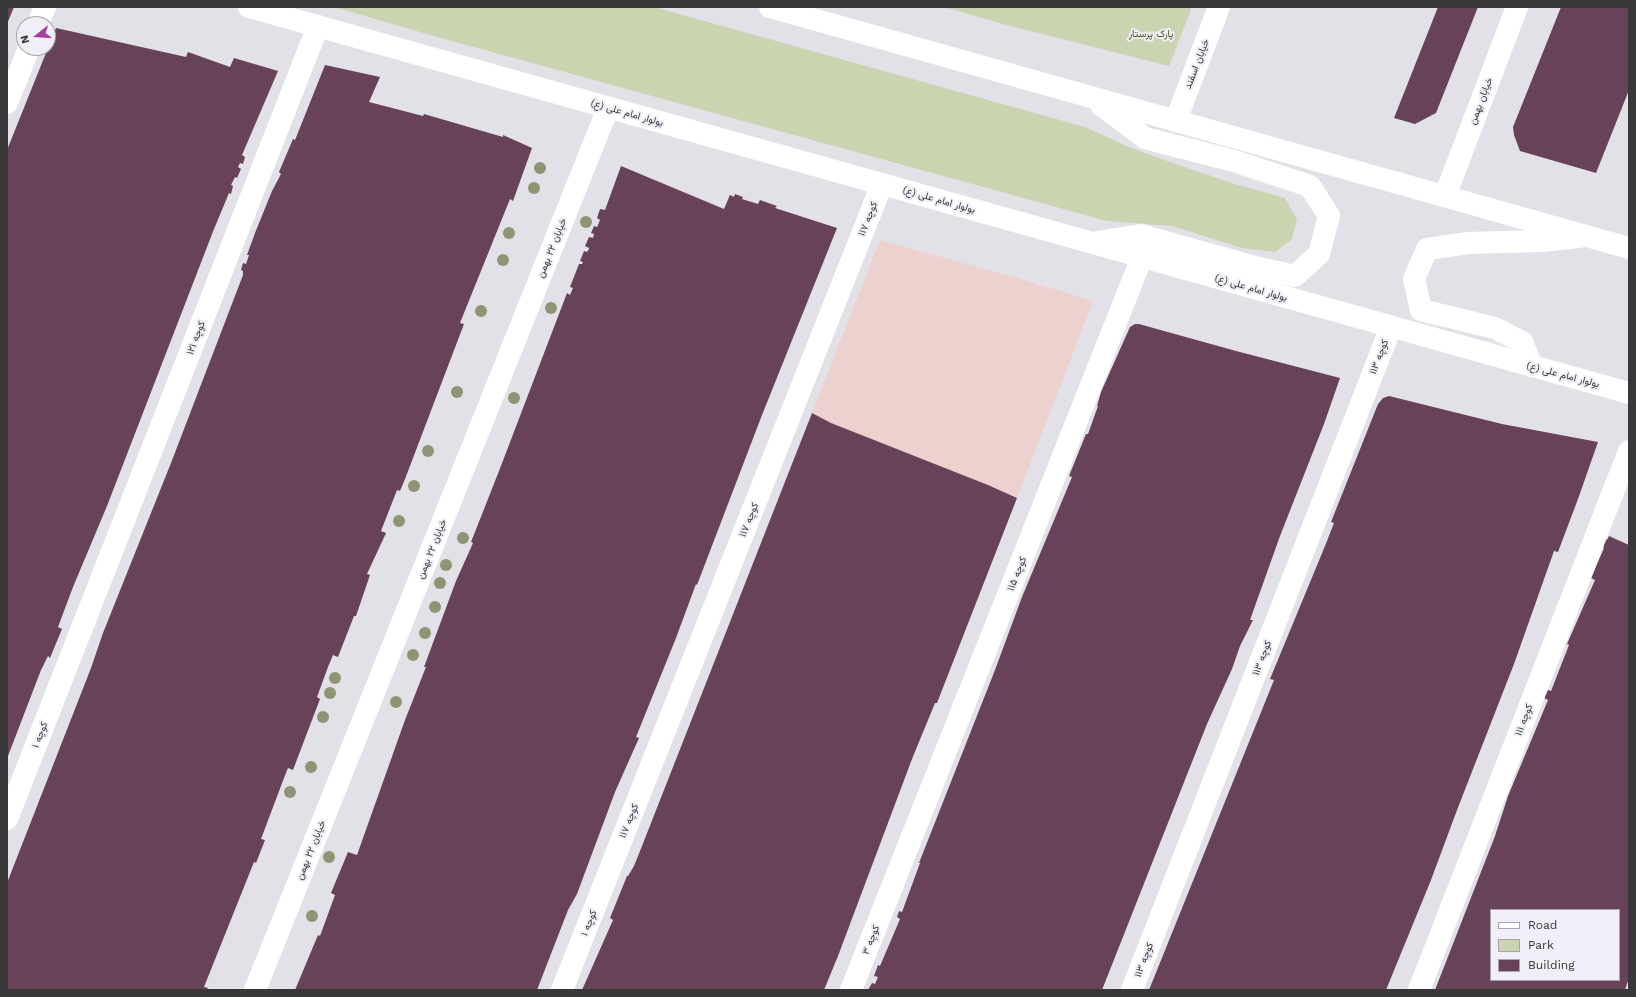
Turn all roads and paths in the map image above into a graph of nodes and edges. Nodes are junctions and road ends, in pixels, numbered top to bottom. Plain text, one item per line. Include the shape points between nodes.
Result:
1 (249, 7) edge
2 (770, 7) edge
3 (1219, 7) edge
4 (1517, 7) edge
5 (800, 12) edge
6 (318, 26) junction
7 (26, 56) edge
8 (1091, 98) junction
9 (7, 103) edge
10 (608, 108) junction
11 (1176, 120) junction
12 (882, 184) junction
13 (1445, 196) junction
14 (1588, 236) junction
15 (1090, 243) junction
16 (1629, 248) edge
17 (1142, 258) junction
18 (1391, 327) junction
19 (1532, 366) junction
20 (1629, 393) edge
21 (1629, 451) edge
22 (73, 650) joint
23 (7, 819) edge
24 (616, 855) joint
25 (891, 890) joint
26 (255, 990) edge
27 (562, 990) edge
28 (851, 990) edge
29 (1132, 990) edge
30 (1418, 990) edge

1 - 6 street, بولوار امام علی (ع)
2 - 5 street
3 - 11 street, خیابان اسفند
4 - 13 street, خیابان بهمن
5 - 8 street
6 - 10 street, بولوار امام علی (ع)
6 - 22 street, کوچه ۱۲۱
7 - 9 street
8 - 11 street
8 - 15 street via 1145,138 1234,161 1310,186 1329,216 1319,254 1295,276 1255,268 1141,235
10 - 12 street, بولوار امام علی (ع)
10 - 26 street, خیابان ۲۲ بهمن
11 - 13 street
12 - 15 street, بولوار امام علی (ع)
12 - 24 street, کوچه ۱۱۷
13 - 14 street
14 - 16 street
14 - 19 street via 1542,241 1468,243 1427,249 1414,279 1421,310 1495,328 1522,342
15 - 17 street, بولوار امام علی (ع)
17 - 18 street, بولوار امام علی (ع)
17 - 25 street, کوچه ۱۱۵
18 - 19 street, بولوار امام علی (ع)
18 - 29 street, کوچه ۱۱۳
19 - 20 street, بولوار امام علی (ع)
21 - 30 street, کوچه ۱۱۱
22 - 23 street, کوچه ۱
24 - 27 street, کوچه ۱
25 - 28 street, کوچه ۳

